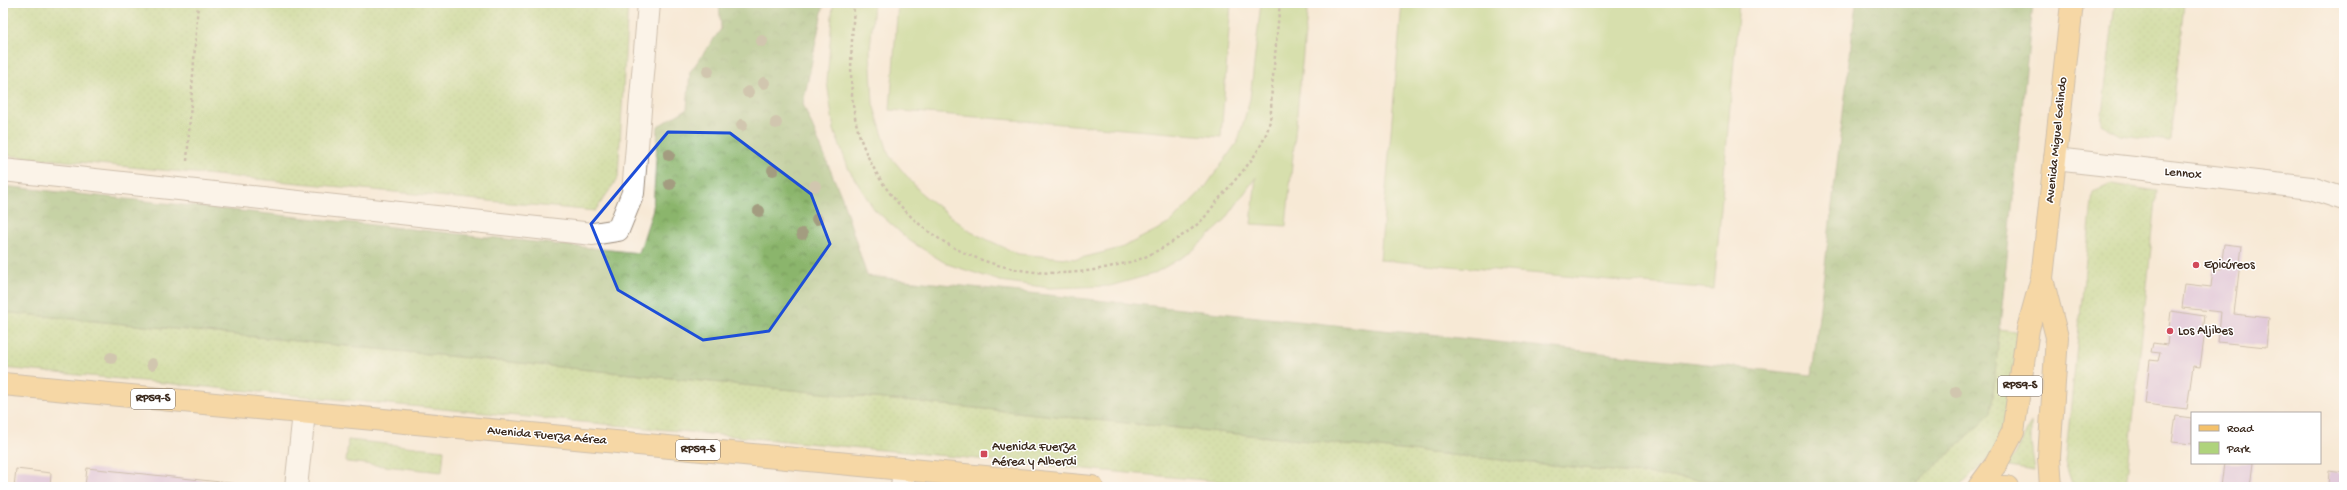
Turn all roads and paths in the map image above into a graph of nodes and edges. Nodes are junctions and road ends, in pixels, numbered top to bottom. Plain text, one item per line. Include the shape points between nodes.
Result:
1 (198, 3) edge
2 (649, 3) edge
3 (854, 3) edge
4 (1280, 3) edge
5 (2072, 3) edge
6 (2055, 159) junction
7 (3, 170) edge
8 (2344, 183) edge
9 (2311, 188) junction
10 (185, 189) junction
11 (2344, 199) edge
12 (2042, 278) junction
13 (3, 384) edge
14 (304, 413) junction
15 (903, 478) edge
16 (296, 487) edge
17 (1092, 487) edge
18 (1979, 487) edge
19 (1993, 487) edge
20 (2007, 487) edge
21 (2051, 487) edge

1 - 10 path
2 - 10 street via 633,193 618,230 593,234
3 - 4 path via 850,84 861,140 877,174 896,203 957,250 986,262 1024,272 1065,274 1100,269 1139,259 1164,246 1202,220 1242,172 1269,126
5 - 6 main road, Avenida Miguel Galindo / RP59-S
6 - 9 street, Lennox
6 - 12 main road, Avenida Miguel Galindo / RP59-S
7 - 10 street
8 - 9 street, Lennox
9 - 11 street, Lennox
12 - 18 main road, Avenida Miguel Galindo / RP59-S via 2028,329 2013,432 1996,464
12 - 21 main road, Avenida Miguel Galindo / RP59-S via 2057,337 2049,458
13 - 14 main road, Avenida Fuerza Aérea / RP59-S
14 - 15 main road, Avenida Fuerza Aérea / RP59-S
14 - 16 street
15 - 17 main road, Avenida Fuerza Aérea / RP59-S
19 - 20 main road

